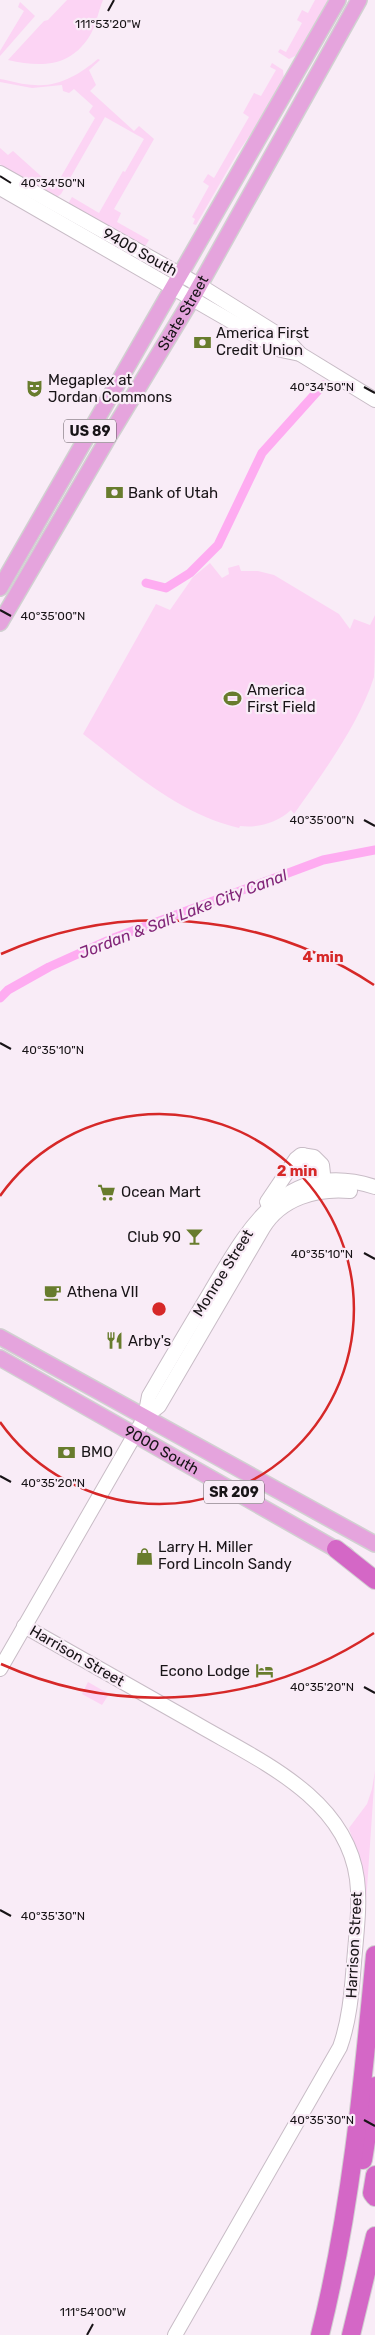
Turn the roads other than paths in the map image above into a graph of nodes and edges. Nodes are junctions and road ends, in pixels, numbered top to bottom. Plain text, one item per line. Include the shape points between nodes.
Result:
1 (338, 0) edge
2 (359, 0) edge
3 (0, 173) edge
4 (0, 188) edge
5 (175, 281) junction
6 (196, 292) junction
7 (375, 400) edge
8 (0, 588) edge
9 (0, 623) edge
10 (320, 1182) junction
11 (375, 1187) edge
12 (375, 1193) edge
13 (274, 1213) junction
14 (244, 1236) junction
15 (0, 1337) edge
16 (0, 1358) edge
17 (145, 1417) junction
18 (134, 1435) junction
19 (375, 1544) edge
20 (336, 1549) junction
21 (375, 1572) edge
22 (375, 1580) edge
23 (24, 1626) junction
24 (0, 1669) edge
25 (375, 1955) edge
26 (375, 2086) edge
27 (375, 2175) edge
28 (375, 2196) edge
29 (375, 2236) edge
30 (175, 2335) edge
31 (320, 2335) edge
32 (351, 2335) edge

1 - 5 main road, State Street / US 89
2 - 6 main road, State Street / US 89
3 - 5 street, 9400 South
4 - 5 street, 9400 South
5 - 6 street, 9400 South
5 - 8 main road, State Street / US 89
6 - 7 street, 9400 South via 281,350 300,354
6 - 9 main road, State Street / US 89
10 - 11 street, Monroe Street via 353,1181
10 - 12 street
10 - 13 street via 290,1198
10 - 14 street, Monroe Street via 284,1195 265,1210
10 - 14 street via 308,1172 303,1155 296,1159 252,1219
12 - 13 street, Monroe Street via 346,1190 313,1193
13 - 17 street, Monroe Street via 159,1406
14 - 17 street, Monroe Street via 148,1399
15 - 17 main road, 9000 South / SR 209
16 - 18 main road, 9000 South / SR 209
17 - 18 street, Monroe Street
17 - 19 main road, 9000 South / SR 209
18 - 20 main road, 9000 South / SR 209
18 - 23 street, Monroe Street
20 - 21 main road, 9000 South / SR 209
20 - 22 highway
23 - 24 street, Monroe Street
23 - 30 street, Harrison Street via 299,1786 333,1823 343,1839 357,1877 358,1916 351,2000 340,2047
25 - 31 highway via 356,2138
26 - 31 highway via 369,2133 330,2317
27 - 28 highway via 372,2193
29 - 32 highway

